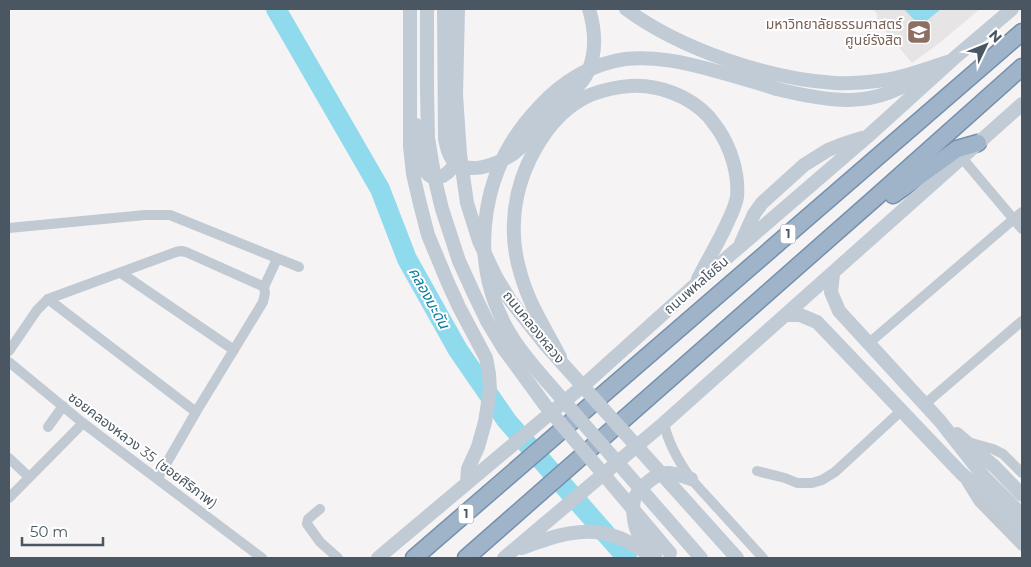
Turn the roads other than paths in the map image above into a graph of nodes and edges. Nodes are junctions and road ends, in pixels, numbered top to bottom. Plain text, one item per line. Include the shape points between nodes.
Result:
1 (410, 9) edge
2 (427, 9) edge
3 (444, 9) edge
4 (458, 9) edge
5 (590, 9) edge
6 (626, 9) edge
7 (1012, 9) edge
8 (1022, 32) edge
9 (952, 60) junction
10 (1022, 67) edge
11 (929, 68) junction
12 (409, 94) junction
13 (1022, 104) edge
14 (867, 137) junction
15 (978, 143) junction
16 (962, 158) junction
17 (456, 163) junction
18 (874, 199) junction
19 (1018, 216) edge
20 (9, 228) edge
21 (1022, 229) edge
22 (738, 248) junction
23 (277, 259) junction
24 (299, 267) dead end
25 (121, 272) junction
26 (833, 274) junction
27 (694, 286) junction
28 (264, 288) junction
29 (48, 299) junction
30 (786, 315) junction
31 (1022, 321) edge
32 (873, 348) junction
33 (234, 350) junction
34 (9, 351) edge
35 (9, 362) edge
36 (564, 365) junction
37 (861, 368) junction
38 (925, 404) junction
39 (63, 406) junction
40 (902, 410) junction
41 (196, 412) junction
42 (940, 421) junction
43 (84, 422) junction
44 (664, 423) junction
45 (48, 426) dead end
46 (967, 442) junction
47 (9, 458) edge
48 (757, 471) dead end
49 (961, 473) junction
50 (1022, 473) edge
51 (29, 477) junction
52 (158, 478) junction
53 (691, 479) junction
54 (468, 482) junction
55 (1022, 495) edge
56 (9, 498) edge
57 (320, 509) dead end
58 (1022, 515) edge
59 (1022, 531) edge
60 (1022, 546) edge
61 (507, 556) edge
62 (666, 557) edge
63 (262, 558) edge
64 (338, 558) edge
65 (378, 558) edge
66 (414, 558) edge
67 (466, 558) edge
68 (701, 558) edge
69 (737, 558) edge
70 (763, 558) edge

1 - 12 main road
2 - 62 main road, bridge via 428,138 442,209 459,261 504,349
3 - 17 main road via 445,139 449,156
4 - 36 main road, ถนนคลองหลวง, bridge via 456,96 467,203 494,275 526,321
5 - 17 main road via 595,35 594,52 589,71 580,84 554,108 519,150 505,159 474,168
6 - 11 main road via 674,38 720,57 798,79 866,82 887,80
7 - 9 main road, ถนนพหลโยธิน / 1
8 - 66 highway, ถนนพหลโยธิน / 1
9 - 11 main road
9 - 14 main road, ถนนพหลโยธิน / 1
10 - 18 highway, 1
11 - 68 main road, bridge via 895,90 861,99 838,100 777,89 682,62 650,58 610,63 584,71 557,89 516,135 500,164 487,208 486,268 489,285 506,326 548,382
12 - 17 main road via 426,172 436,178 441,177
12 - 54 main road via 410,146 428,235 459,307 486,358 490,390 485,422 468,469
13 - 15 main road
14 - 22 main road, ถนนพหลโยธิน / 1
14 - 22 main road via 828,150 804,165 762,203
15 - 16 main road
15 - 18 highway via 956,149 893,195
16 - 19 street
16 - 26 main road
18 - 67 highway, 1
19 - 21 street
19 - 32 street
20 - 23 street via 170,215
22 - 27 main road, ถนนพหลโยธิน / 1
23 - 24 street
23 - 28 street
25 - 28 street via 181,251
25 - 29 street
25 - 33 street
26 - 30 main road
26 - 32 main road via 831,292 839,311
27 - 36 main road, bridge via 737,198 734,167 724,137 700,108 670,91 654,87 616,87 578,102 554,123 526,165 514,222 520,274
27 - 54 main road, ถนนพหลโยธิน / 1 via 584,385
28 - 33 street via 263,302
29 - 34 street
29 - 41 street
30 - 37 main road via 800,315 817,322
30 - 44 main road
31 - 38 street
32 - 37 main road
32 - 38 main road
33 - 41 street
35 - 39 street, ซอยคลองหลวง 35 (ซอยศิริภาพ)
36 - 69 main road, ถนนคลองหลวง, bridge
37 - 40 main road
38 - 42 main road
39 - 43 street, ซอยคลองหลวง 35 (ซอยศิริภาพ)
39 - 45 street
40 - 48 street via 835,472 822,480 812,484 797,483
40 - 49 main road
41 - 52 street
42 - 46 main road
42 - 58 main road via 984,477
43 - 51 street
43 - 52 street, ซอยคลองหลวง 35 (ซอยศิริภาพ)
44 - 53 street via 671,446
44 - 61 main road
46 - 50 street via 1003,454
46 - 55 main road
47 - 51 street
49 - 59 main road
49 - 60 street via 979,502
51 - 56 street
52 - 63 street, ซอยคลองหลวง 35 (ซอยศิริภาพ)
53 - 62 main road via 661,474 642,488 634,499 637,531
53 - 70 street
54 - 65 main road, ถนนพหลโยธิน / 1
57 - 64 street via 308,519 307,524 320,542
61 - 62 main road via 554,536 597,531

